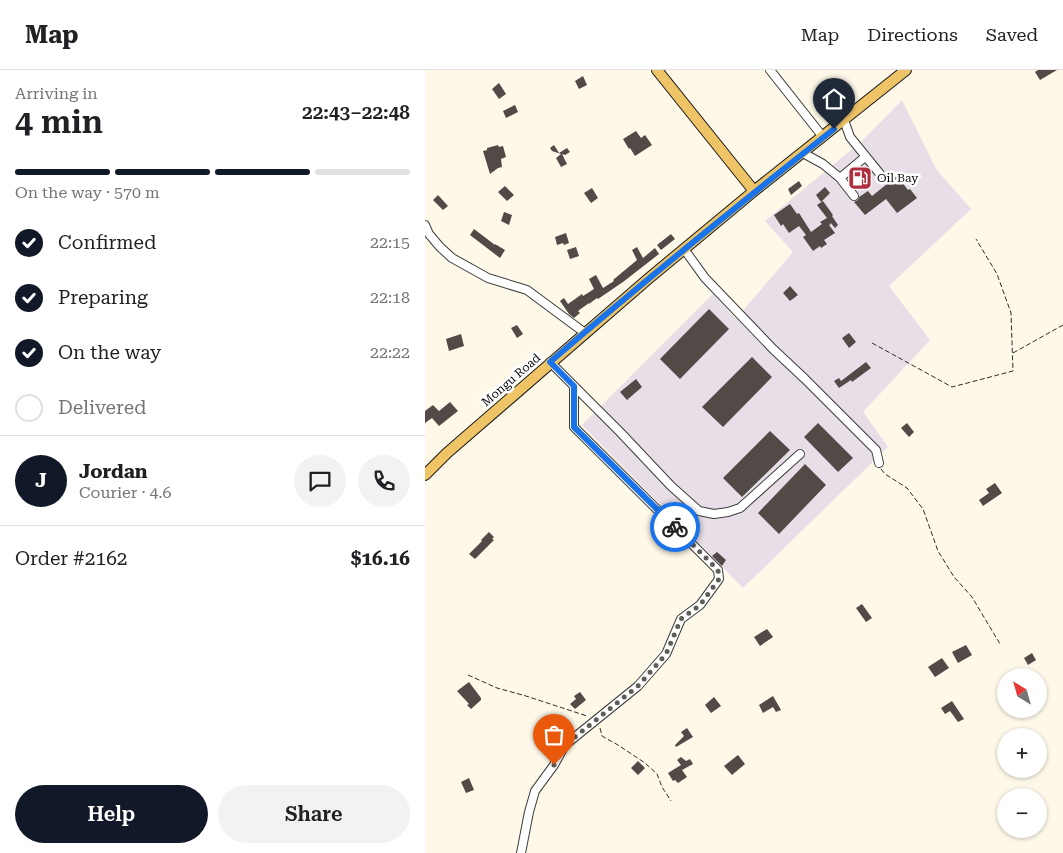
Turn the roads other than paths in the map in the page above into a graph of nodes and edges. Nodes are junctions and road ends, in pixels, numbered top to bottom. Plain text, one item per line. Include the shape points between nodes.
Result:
1 (657, 70) edge
2 (770, 70) edge
3 (906, 70) edge
4 (844, 120) junction
5 (823, 137) junction
6 (803, 153) junction
7 (865, 157) junction
8 (880, 174) dead end
9 (840, 178) junction
10 (754, 192) junction
11 (854, 196) dead end
12 (425, 225) edge
13 (684, 249) junction
14 (585, 333) junction
15 (550, 362) junction
16 (574, 386) junction
17 (799, 454) dead end
18 (879, 463) road end
19 (425, 476) edge
20 (521, 853) edge

1 - 10 main road
2 - 5 street
3 - 4 main road, Mongu Road
4 - 5 main road, Mongu Road
4 - 7 street via 850,137
5 - 6 main road, Mongu Road
6 - 9 street
6 - 10 main road, Mongu Road
7 - 8 street
7 - 9 street
9 - 11 street
10 - 13 main road, Mongu Road
12 - 14 street via 434,241 452,258 488,278 527,290
13 - 14 main road, Mongu Road
13 - 18 street via 705,278 876,450
14 - 15 main road, Mongu Road
15 - 16 street
15 - 19 main road, Mongu Road
16 - 17 street via 699,511 714,514 740,508
16 - 20 street via 574,427 718,570 719,579 700,605 681,619 666,654 638,686 565,745 535,791

